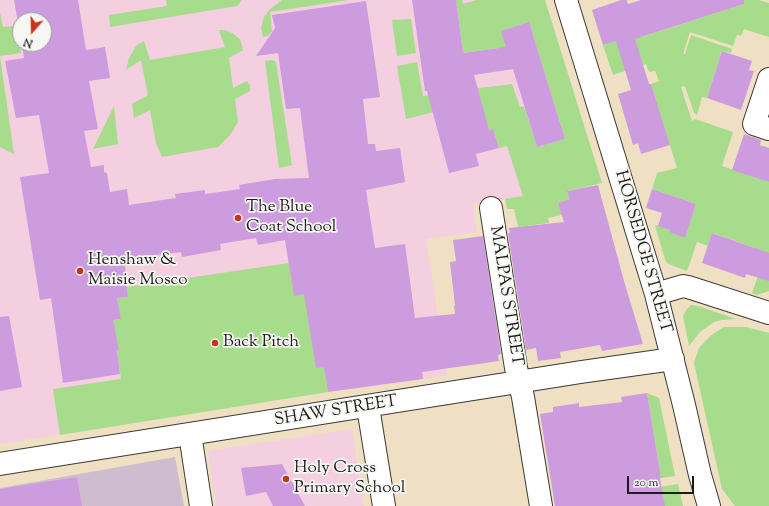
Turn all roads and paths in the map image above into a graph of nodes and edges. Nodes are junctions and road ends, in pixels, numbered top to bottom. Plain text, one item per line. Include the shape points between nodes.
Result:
1 (566, 0) edge
2 (769, 79) edge
3 (769, 129) edge
4 (491, 208) dead end
5 (656, 294) junction
6 (769, 313) edge
7 (673, 359) junction
8 (520, 382) junction
9 (368, 407) junction
10 (190, 434) junction
11 (0, 464) edge
12 (201, 506) edge
13 (384, 506) edge
14 (540, 506) edge
15 (709, 506) edge

1 - 5 street, HORSEDGE STREET
2 - 3 street via 754,124
4 - 8 street, MALPAS STREET
5 - 6 street via 688,287
5 - 7 street, HORSEDGE STREET
7 - 8 street, SHAW STREET
7 - 15 street, HORSEDGE STREET
8 - 9 street, SHAW STREET
8 - 14 street, MALPAS STREET
9 - 10 street, SHAW STREET
9 - 13 street
10 - 11 street, SHAW STREET
10 - 12 street

